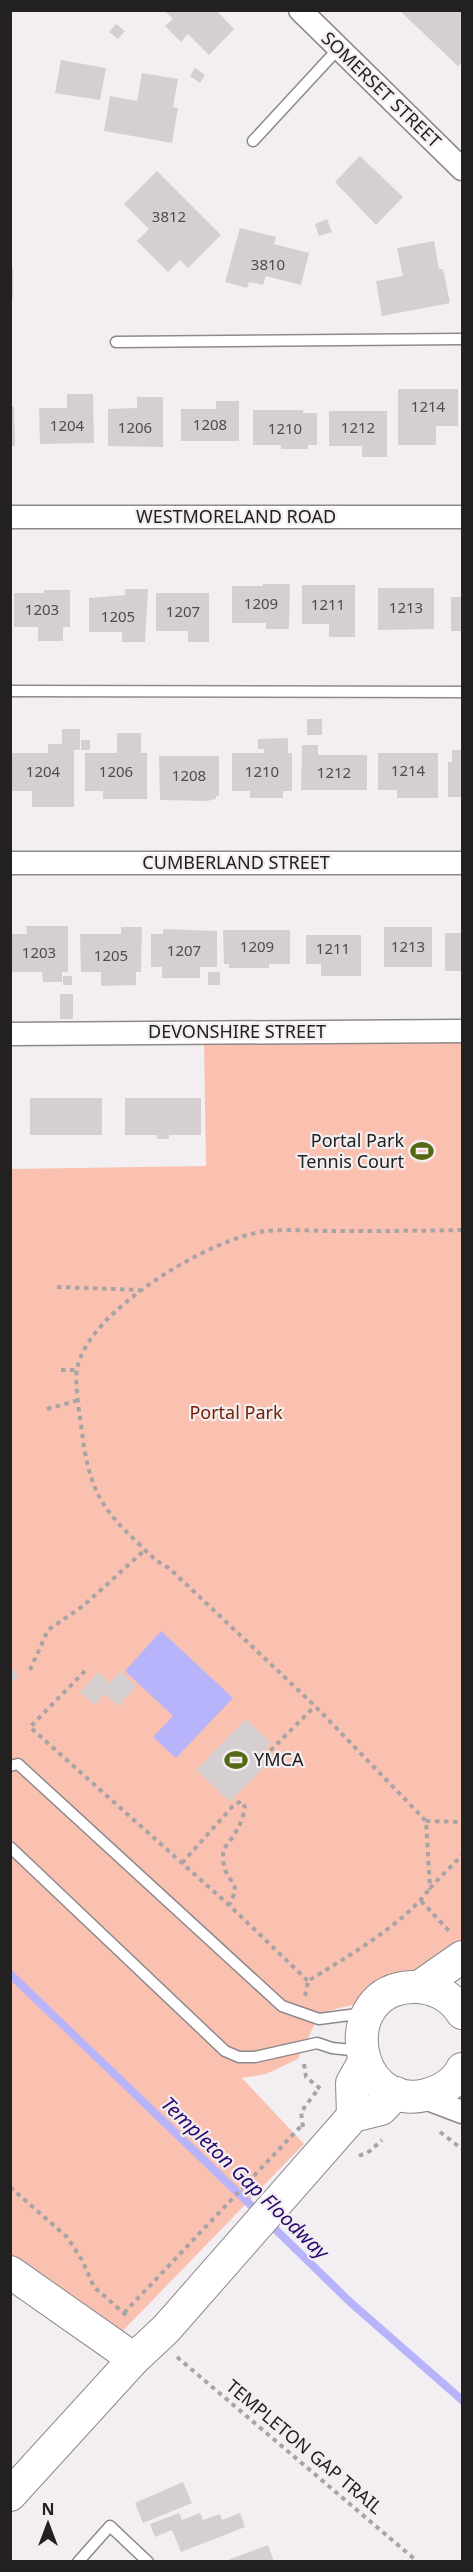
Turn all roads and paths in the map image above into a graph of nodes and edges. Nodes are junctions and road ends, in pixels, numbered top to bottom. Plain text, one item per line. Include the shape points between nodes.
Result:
1 (300, 10) edge
2 (338, 49) junction
3 (253, 141) dead end
4 (462, 169) edge
5 (462, 339) edge
6 (116, 342) dead end
7 (10, 517) edge
8 (462, 517) edge
9 (10, 691) edge
10 (462, 692) edge
11 (10, 863) edge
12 (462, 863) edge
13 (462, 1031) edge
14 (10, 1034) edge
15 (462, 1230) edge
16 (57, 1287) dead end
17 (141, 1290) junction
18 (61, 1370) dead end
19 (76, 1370) junction
20 (79, 1400) junction
21 (47, 1409) dead end
22 (145, 1550) junction
23 (30, 1670) dead end
24 (85, 1671) dead end
25 (315, 1707) junction
26 (264, 1757) dead end
27 (10, 1767) edge
28 (426, 1821) junction
29 (462, 1822) edge
30 (10, 1847) edge
31 (462, 1856) edge
32 (182, 1863) junction
33 (430, 1888) junction
34 (422, 1901) junction
35 (229, 1905) junction
36 (459, 1948) edge
37 (308, 1981) junction
38 (419, 1987) junction
39 (304, 2000) dead end
40 (369, 2013) junction
41 (462, 2013) edge
42 (363, 2056) junction
43 (462, 2069) edge
44 (408, 2094) junction
45 (462, 2112) edge
46 (353, 2116) junction
47 (303, 2124) dead end
48 (10, 2187) edge
49 (10, 2272) edge
50 (169, 2341) junction
51 (134, 2359) junction
52 (10, 2495) edge
53 (78, 2562) edge
54 (148, 2562) edge
55 (418, 2562) edge

1 - 2 street, SOMERSET STREET
2 - 3 lane
2 - 4 street, SOMERSET STREET
5 - 6 lane
7 - 8 street, WESTMORELAND ROAD
9 - 10 lane
11 - 12 street, CUMBERLAND STREET
13 - 14 street, DEVONSHIRE STREET
15 - 17 path via 250,1234 192,1258
16 - 17 path
17 - 19 path via 106,1320 85,1349
18 - 19 path
19 - 20 path
20 - 21 path
20 - 22 path via 88,1468 99,1498 111,1518
22 - 23 path via 83,1606 48,1630
22 - 25 path via 169,1568
24 - 32 path via 30,1727
25 - 26 path
25 - 28 path
27 - 40 lane via 18,1764 282,2006 319,2019
28 - 29 path
28 - 33 path
30 - 42 lane via 225,2051 239,2057 255,2057 317,2043
31 - 33 path
32 - 35 path
32 - 35 path via 241,1801 245,1807 243,1819 223,1850 224,1869 235,1882 235,1894
33 - 34 path
34 - 36 path
34 - 37 path via 359,1950
35 - 37 path
36 - 38 street
37 - 39 path
38 - 40 street via 407,1987 385,1996
38 - 41 street via 450,1998
40 - 42 street via 363,2025
42 - 44 street via 372,2075 383,2085
42 - 46 street via 352,2083
43 - 44 street via 449,2085 435,2092
44 - 45 street
44 - 46 street via 381,2109
46 - 50 street
47 - 48 path via 125,2315 94,2287 67,2237
49 - 51 street
50 - 51 street
50 - 55 path, TEMPLETON GAP TRAIL
51 - 52 street
53 - 54 lane via 110,2526

